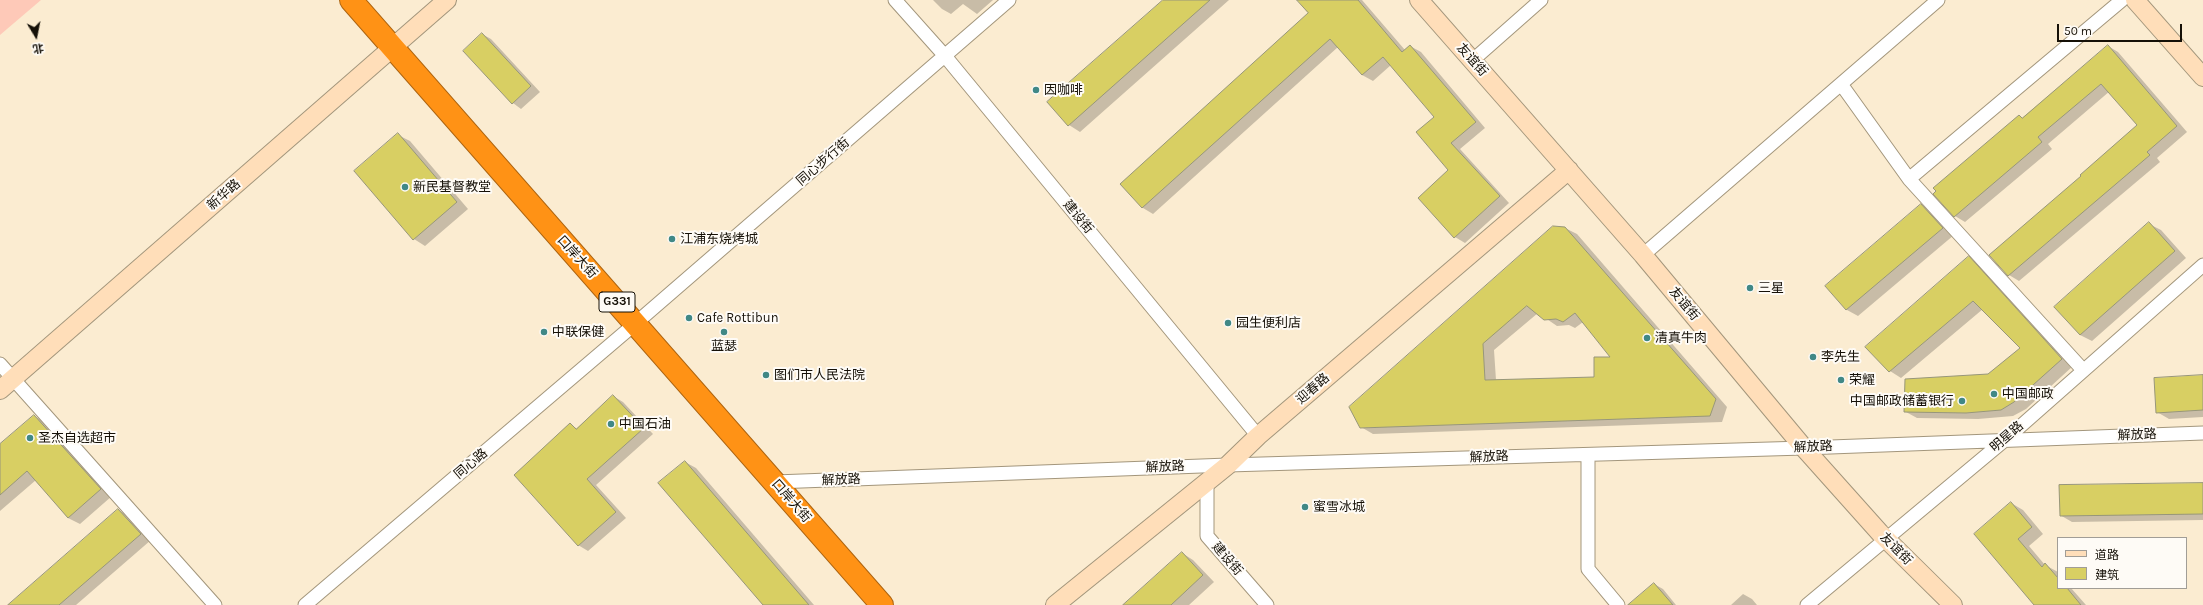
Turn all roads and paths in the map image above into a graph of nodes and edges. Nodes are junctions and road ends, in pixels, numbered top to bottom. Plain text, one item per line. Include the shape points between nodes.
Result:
1 (351, 0) edge
2 (447, 0) edge
3 (895, 0) edge
4 (1009, 0) edge
5 (1419, 0) edge
6 (1540, 0) edge
7 (1938, 0) edge
8 (2122, 0) edge
9 (2135, 0) edge
10 (392, 48) junction
11 (945, 56) junction
12 (1472, 60) junction
13 (2203, 77) edge
14 (1841, 84) junction
15 (1569, 170) junction
16 (1909, 179) junction
17 (1644, 256) junction
18 (2203, 265) edge
19 (636, 323) junction
20 (0, 364) edge
21 (2083, 370) junction
22 (6, 384) edge
23 (2203, 433) edge
24 (1258, 436) junction
25 (2006, 439) junction
26 (1804, 448) junction
27 (1588, 455) junction
28 (1228, 465) junction
29 (775, 482) junction
30 (1207, 482) junction
31 (1886, 539) junction
32 (215, 605) edge
33 (305, 605) edge
34 (882, 605) edge
35 (1055, 605) edge
36 (1267, 605) edge
37 (1618, 605) edge
38 (1807, 605) edge
39 (1953, 605) edge

1 - 10 highway, 口岸大街 / G331
2 - 10 street, 新华路
3 - 11 street, 建设街
4 - 11 street, 同心步行街
5 - 12 street, 友谊街
6 - 12 street
7 - 14 street
8 - 16 street
9 - 13 street
10 - 19 highway, 口岸大街 / G331
10 - 22 street, 新华路
11 - 19 street, 同心步行街
11 - 24 street, 建设街
12 - 15 street, 友谊街
14 - 16 street
14 - 17 street
15 - 17 street, 友谊街
15 - 24 street, 迎春路
16 - 21 street
17 - 26 street, 友谊街
18 - 21 street, 明星路
19 - 29 highway, 口岸大街 / G331
19 - 33 street, 同心路
20 - 22 street
21 - 25 street, 明星路
22 - 32 street
23 - 25 street, 解放路
24 - 28 street, 迎春路
25 - 26 street, 解放路
25 - 31 street, 明星路
26 - 27 street, 解放路
26 - 31 street, 友谊街
27 - 28 street, 解放路
27 - 37 street via 1588,569
28 - 29 street, 解放路
28 - 30 street, 迎春路
29 - 34 highway, 口岸大街 / G331
30 - 35 street, 迎春路
30 - 36 street, 建设街 via 1207,536
31 - 38 street, 明星路
31 - 39 street, 友谊街

